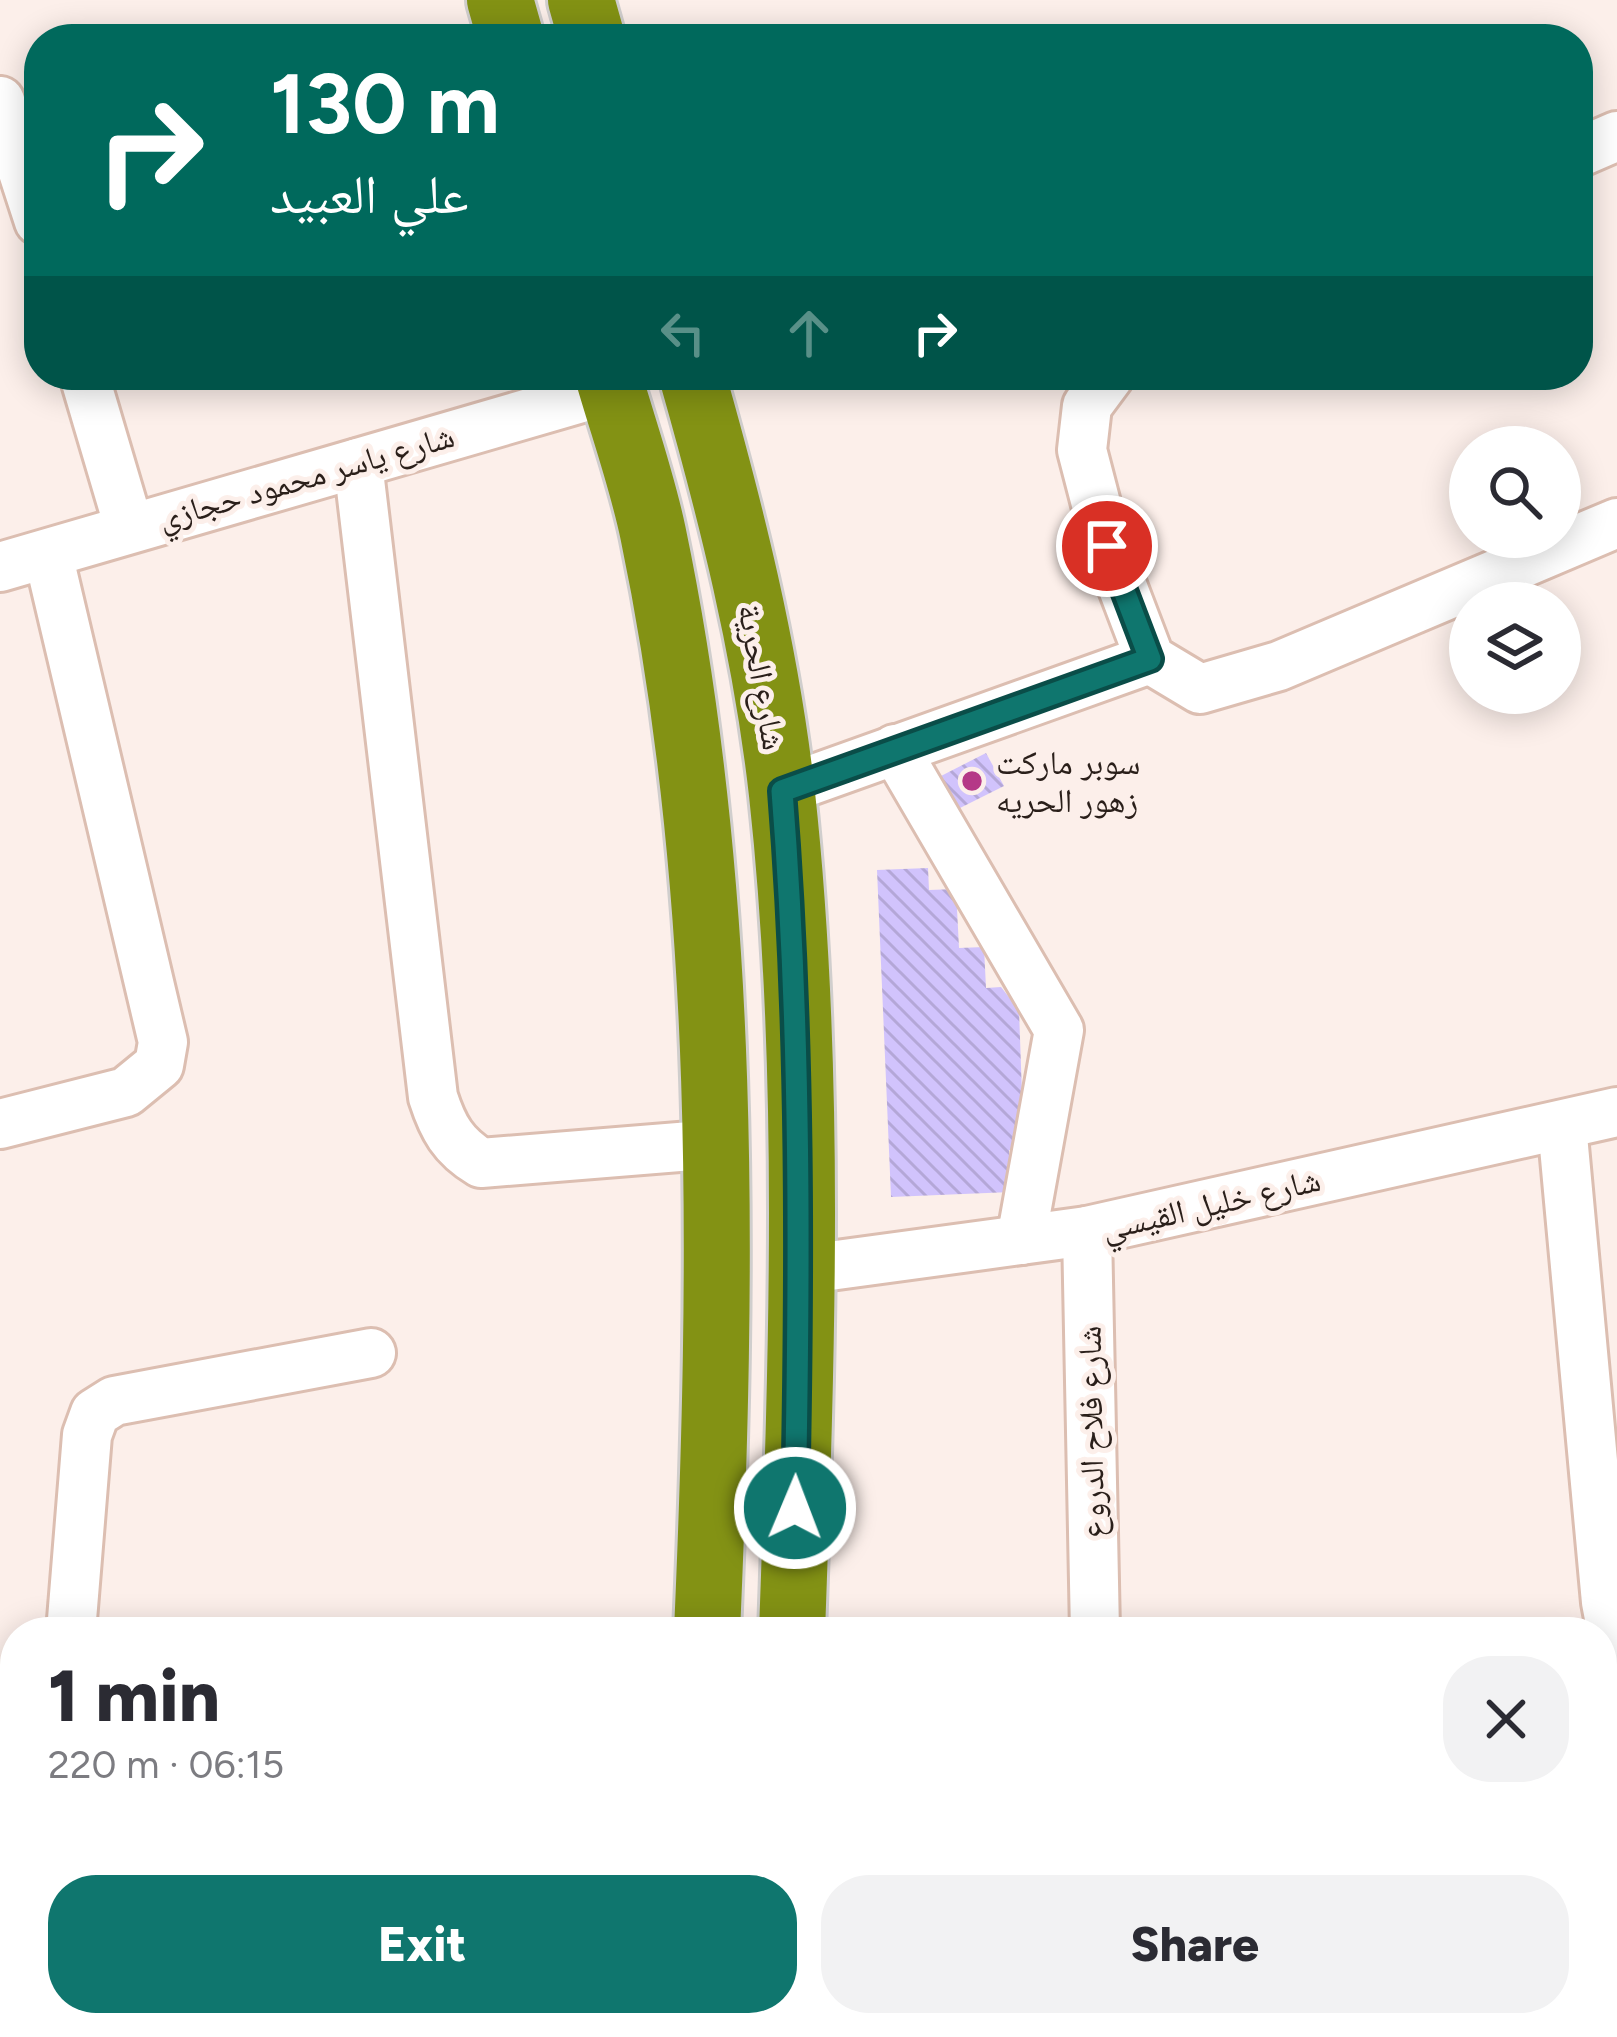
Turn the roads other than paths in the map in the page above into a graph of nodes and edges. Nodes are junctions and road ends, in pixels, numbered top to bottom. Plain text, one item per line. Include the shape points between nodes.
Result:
1 (0, 100) edge
2 (24, 174) edge
3 (88, 390) edge
4 (585, 390) edge
5 (612, 390) edge
6 (696, 390) edge
7 (1099, 390) edge
8 (358, 463) junction
9 (1617, 524) edge
10 (129, 527) junction
11 (48, 554) junction
12 (0, 567) edge
13 (1150, 659) junction
14 (895, 748) junction
15 (782, 791) junction
16 (1617, 1112) edge
17 (0, 1124) edge
18 (1562, 1125) junction
19 (716, 1144) junction
20 (1088, 1231) junction
21 (1022, 1240) junction
22 (800, 1270) junction
23 (370, 1353) dead end
24 (71, 1617) edge
25 (707, 1617) edge
26 (792, 1617) edge
27 (1095, 1617) edge
28 (1609, 1617) edge

1 - 2 street
3 - 10 street
4 - 8 street, شارع ياسر محمود حجازي
5 - 19 highway via 652,528 695,791
6 - 15 highway, شارع الحرية via 730,507
7 - 13 street via 1087,406 1082,450 1129,614
8 - 10 street, شارع ياسر محمود حجازي
8 - 19 street via 442,1125 457,1149 481,1163
9 - 13 street via 1228,684 1201,689
10 - 11 street, شارع ياسر محمود حجازي
11 - 12 street, شارع ياسر محمود حجازي
11 - 17 street via 163,1042 159,1065 125,1092
13 - 14 street
14 - 15 street
14 - 21 street via 1059,1030
15 - 22 highway, شارع الحرية
16 - 18 street, شارع خليل القيسي
18 - 20 street, شارع خليل القيسي
18 - 28 street
19 - 25 highway
20 - 21 street, شارع خليل القيسي
20 - 27 street, شارع فلاح الدروع
21 - 22 street, شارع خليل القيسي
22 - 26 highway, شارع الحرية
23 - 24 street via 114,1401 95,1413

